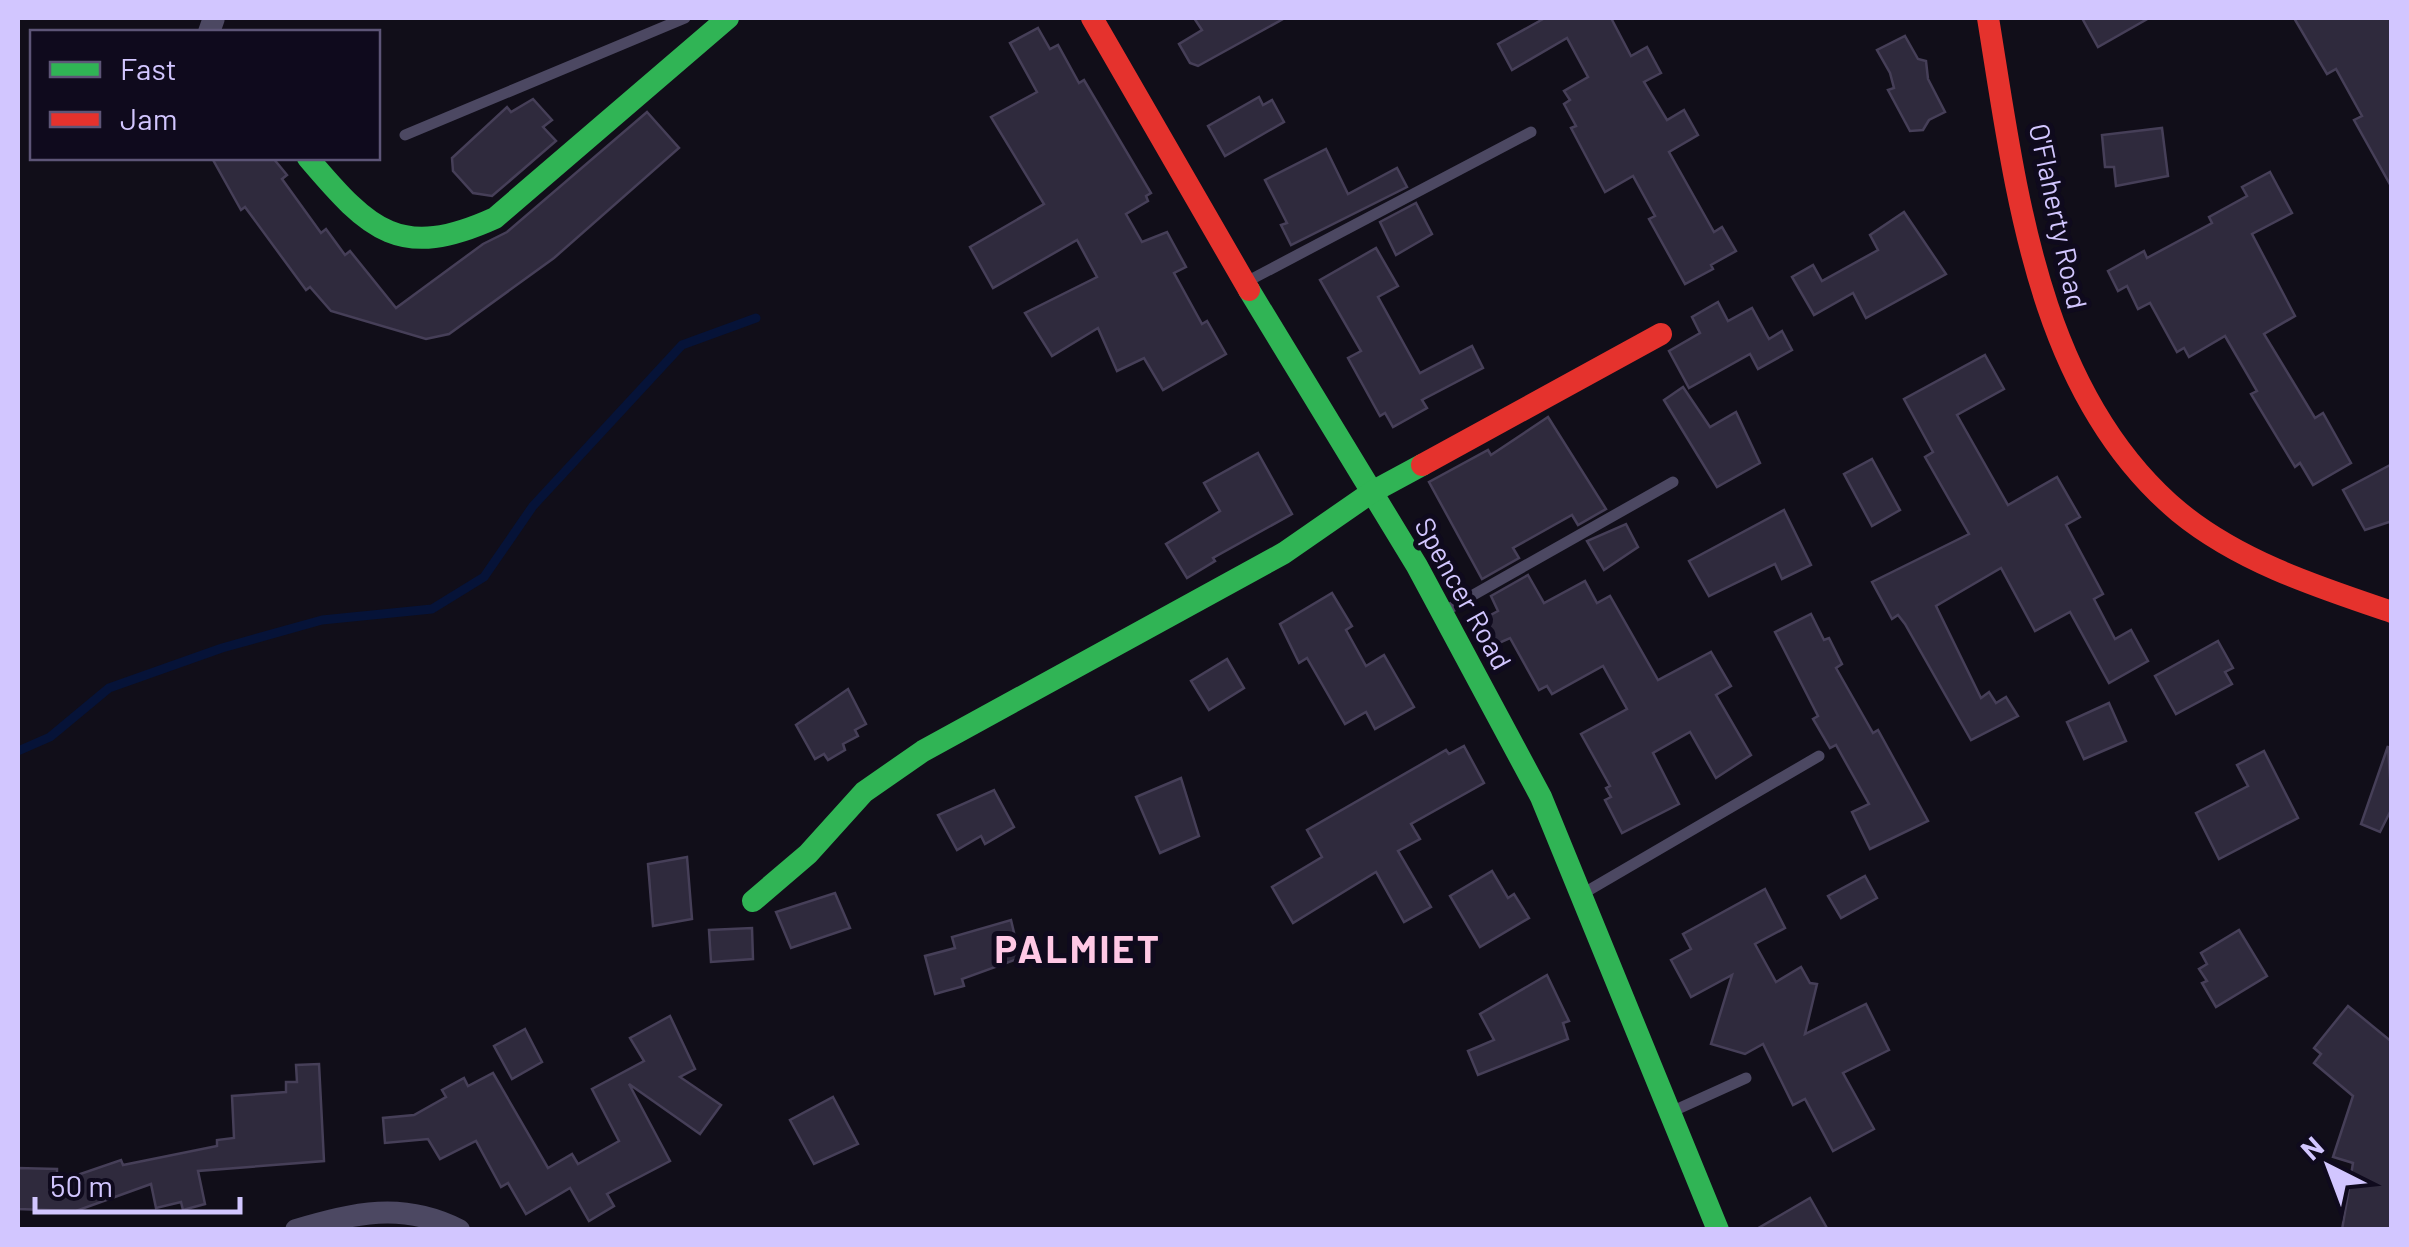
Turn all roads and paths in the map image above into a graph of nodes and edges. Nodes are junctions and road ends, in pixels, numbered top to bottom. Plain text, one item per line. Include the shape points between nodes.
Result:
1 (685, 18) edge
2 (728, 18) edge
3 (1092, 18) edge
4 (1988, 18) edge
5 (1531, 132) dead end
6 (405, 135) dead end
7 (310, 160) edge
8 (1245, 282) junction
9 (1661, 334) dead end
10 (1673, 482) dead end
11 (1372, 492) junction
12 (2392, 612) edge
13 (1441, 613) junction
14 (1820, 756) dead end
15 (1581, 896) junction
16 (753, 901) dead end
17 (1746, 1078) dead end
18 (1667, 1114) junction
19 (296, 1230) edge
20 (459, 1230) edge
21 (1718, 1230) edge

1 - 6 lane
2 - 7 street via 495,218 464,235 396,239 343,200
3 - 8 street, Spencer Road
4 - 12 street, O'Flaherty Road via 2038,282 2063,354 2112,440 2172,504 2231,546
5 - 8 lane
8 - 11 street, Spencer Road
9 - 11 street
10 - 13 lane
11 - 13 street, Spencer Road
11 - 16 street via 1284,553 892,770
13 - 15 street, Spencer Road via 1540,797
14 - 15 lane
15 - 18 street, Spencer Road
17 - 18 lane
18 - 21 street, Spencer Road
19 - 20 street via 384,1209 410,1211

